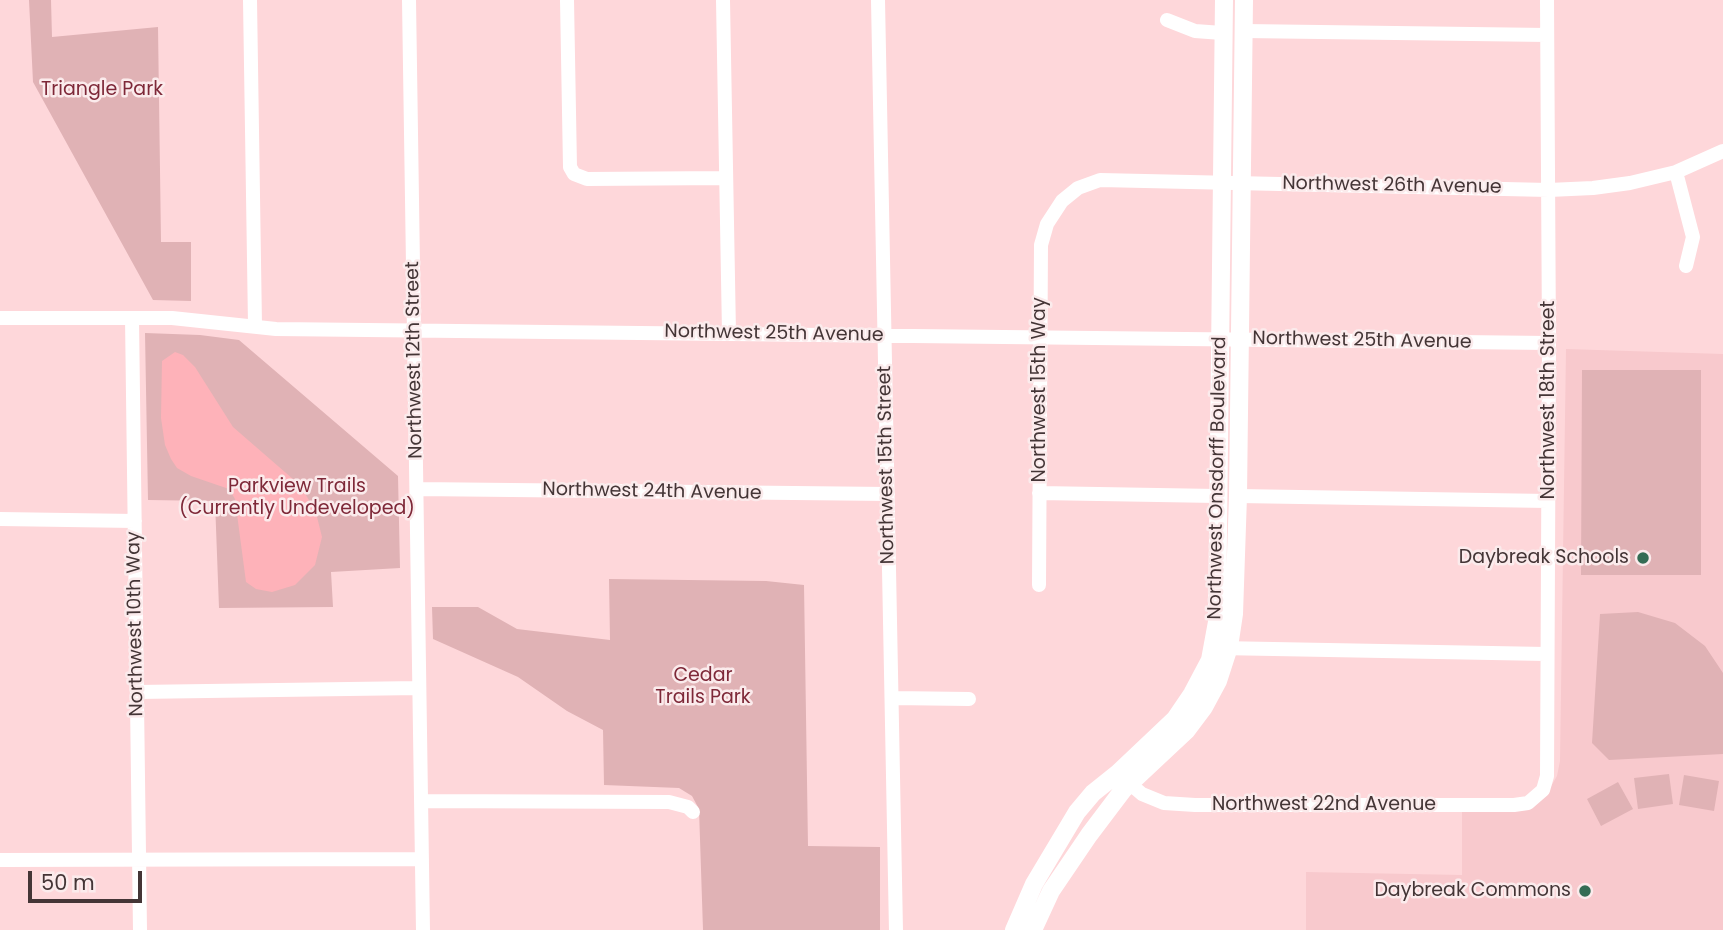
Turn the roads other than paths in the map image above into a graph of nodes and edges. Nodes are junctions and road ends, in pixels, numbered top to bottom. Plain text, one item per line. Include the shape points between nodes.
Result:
1 (250, 0) edge
2 (409, 0) edge
3 (567, 0) edge
4 (723, 0) edge
5 (878, 0) edge
6 (1223, 0) edge
7 (1244, 0) edge
8 (1547, 0) edge
9 (1167, 20) dead end
10 (1244, 31) junction
11 (1222, 33) junction
12 (1547, 35) junction
13 (1723, 151) edge
14 (1676, 172) junction
15 (726, 178) junction
16 (1222, 183) junction
17 (1241, 183) junction
18 (1549, 190) junction
19 (1062, 201) joint
20 (1686, 266) dead end
21 (0, 318) edge
22 (132, 318) junction
23 (255, 325) junction
24 (414, 329) junction
25 (729, 333) junction
26 (885, 335) junction
27 (1040, 337) junction
28 (1219, 339) junction
29 (1240, 340) junction
30 (1549, 343) junction
31 (417, 489) junction
32 (1039, 493) junction
33 (888, 494) junction
34 (1217, 496) junction
35 (1238, 496) junction
36 (1548, 501) junction
37 (0, 519) edge
38 (135, 521) junction
39 (1039, 585) dead end
40 (1220, 648) junction
41 (1546, 654) junction
42 (419, 688) junction
43 (137, 692) junction
44 (892, 698) junction
45 (970, 699) dead end
46 (1124, 779) junction
47 (1538, 796) joint
48 (421, 801) junction
49 (693, 812) dead end
50 (422, 859) junction
51 (0, 860) edge
52 (139, 860) junction
53 (140, 930) edge
54 (423, 930) edge
55 (896, 930) edge
56 (1014, 930) edge
57 (1033, 930) edge

1 - 23 street
2 - 24 street, Northwest 12th Street
3 - 15 street via 570,167 575,174 587,179
4 - 15 street
5 - 26 street, Northwest 15th Street
6 - 11 street, Northwest Onsdorff Boulevard
7 - 10 street, Northwest Onsdorff Boulevard
8 - 12 street, Northwest 18th Street
9 - 11 street via 1195,31
10 - 12 street
10 - 17 street, Northwest Onsdorff Boulevard
11 - 16 street, Northwest Onsdorff Boulevard
12 - 18 street, Northwest 18th Street
13 - 14 street, Northwest 26th Avenue
14 - 18 street, Northwest 26th Avenue via 1630,183
14 - 20 street via 1693,237
15 - 25 street
16 - 17 street, Northwest 26th Avenue
16 - 19 street, Northwest 26th Avenue via 1100,180 1077,188
16 - 28 street, Northwest Onsdorff Boulevard
17 - 18 street, Northwest 26th Avenue
17 - 29 street, Northwest Onsdorff Boulevard
18 - 30 street, Northwest 18th Street
19 - 27 street, Northwest 15th Way via 1047,223 1041,245
21 - 22 street, Northwest 25th Avenue
22 - 23 street, Northwest 25th Avenue
22 - 38 street, Northwest 10th Way
23 - 24 street, Northwest 25th Avenue
24 - 25 street, Northwest 25th Avenue
24 - 31 street, Northwest 12th Street
25 - 26 street, Northwest 25th Avenue
26 - 27 street, Northwest 25th Avenue
26 - 33 street, Northwest 15th Street
27 - 28 street, Northwest 25th Avenue
27 - 32 street, Northwest 15th Way
28 - 29 street, Northwest 25th Avenue
28 - 34 street, Northwest Onsdorff Boulevard
29 - 30 street, Northwest 25th Avenue
29 - 35 street, Northwest Onsdorff Boulevard
30 - 36 street, Northwest 18th Street
31 - 33 street, Northwest 24th Avenue
31 - 42 street, Northwest 12th Street
32 - 34 street
32 - 39 street, Northwest 15th Way
33 - 44 street, Northwest 15th Street
34 - 40 street, Northwest Onsdorff Boulevard
35 - 36 street
35 - 40 street, Northwest Onsdorff Boulevard via 1234,614
36 - 41 street, Northwest 18th Street
37 - 38 street
38 - 43 street, Northwest 10th Way
40 - 41 street
40 - 46 street, Northwest Onsdorff Boulevard via 1175,719
41 - 47 street, Northwest 18th Street via 1547,776
42 - 43 street
42 - 48 street, Northwest 12th Street
43 - 52 street, Northwest 10th Way
44 - 45 street
44 - 55 street, Northwest 15th Street
46 - 47 street, Northwest 22nd Avenue via 1142,794 1164,803 1195,805 1514,805
46 - 56 street, Northwest Onsdorff Boulevard via 1093,793 1077,812 1034,884
46 - 57 street, Northwest Onsdorff Boulevard via 1051,891
48 - 49 street via 669,802
48 - 50 street, Northwest 12th Street
50 - 52 street
50 - 54 street, Northwest 12th Street
51 - 52 street
52 - 53 street, Northwest 10th Way

